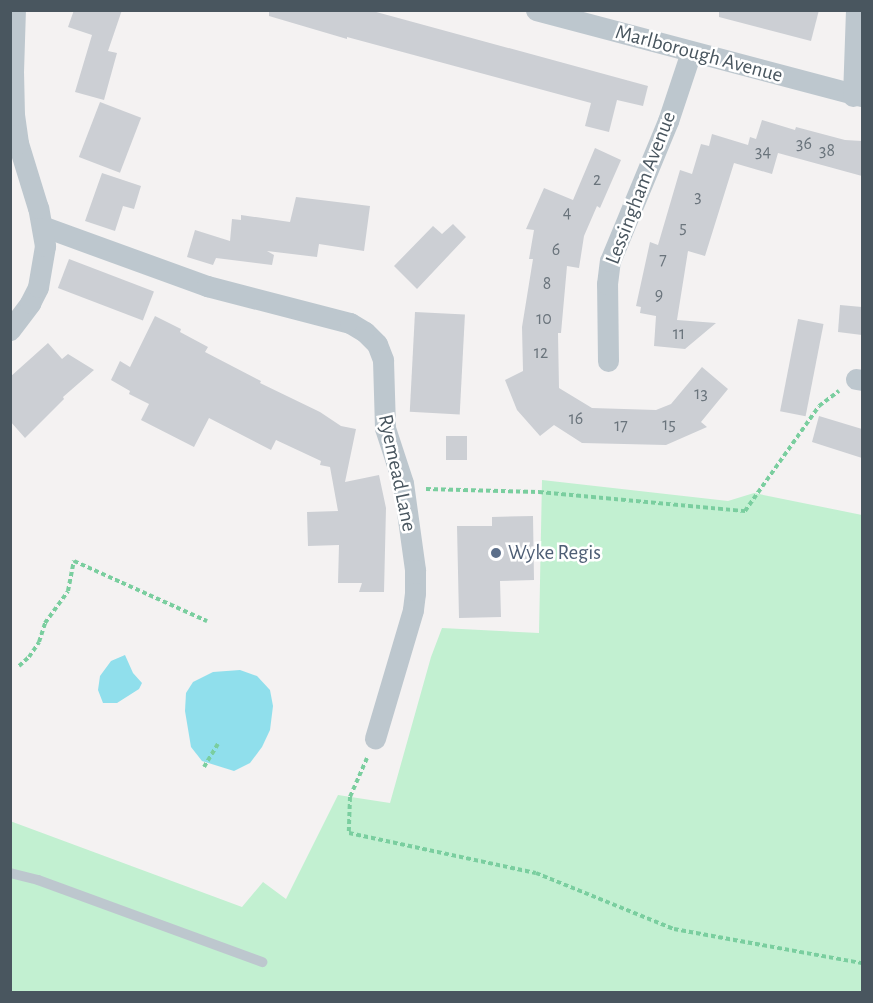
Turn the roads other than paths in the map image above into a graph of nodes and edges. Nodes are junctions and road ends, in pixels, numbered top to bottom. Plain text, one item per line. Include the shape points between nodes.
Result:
1 (15, 10) edge
2 (536, 10) edge
3 (856, 10) edge
4 (691, 52) junction
5 (12, 72) edge
6 (858, 96) edge
7 (42, 226) junction
8 (10, 330) edge
9 (608, 361) dead end
10 (375, 738) road end
11 (10, 873) edge
12 (262, 962) dead end

1 - 5 street
2 - 4 street, Marlborough Avenue
3 - 6 street
4 - 6 street, Marlborough Avenue
4 - 9 street, Lessingham Avenue via 668,121 610,261
5 - 7 street via 18,143
7 - 8 street via 45,246 38,287
7 - 10 street, Ryemead Lane via 207,286 350,323 378,344 385,428 404,495 415,570 413,610
11 - 12 lane

